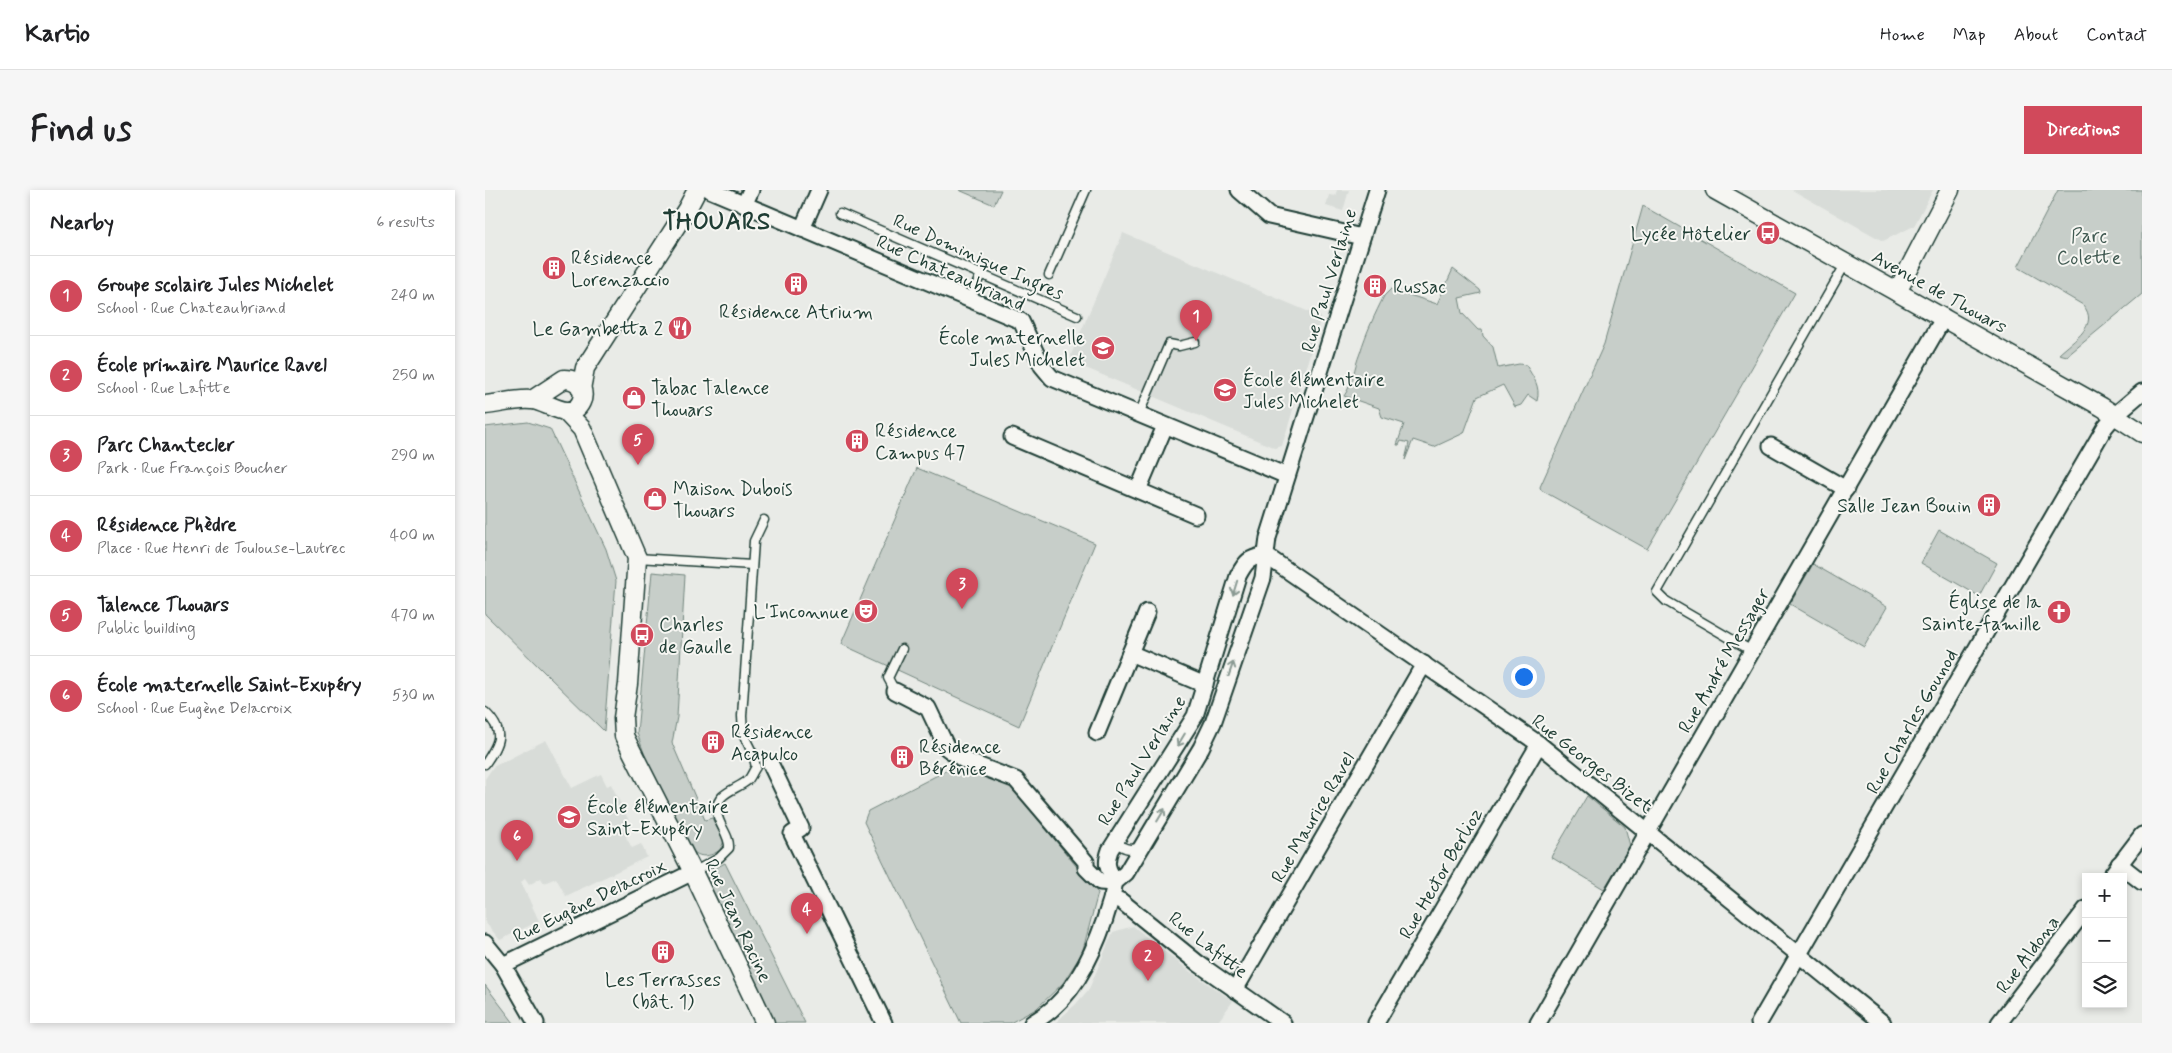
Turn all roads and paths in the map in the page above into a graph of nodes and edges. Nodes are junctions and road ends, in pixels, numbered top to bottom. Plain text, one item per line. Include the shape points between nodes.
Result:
1 (697, 190) edge
2 (710, 190) edge
3 (751, 190) edge
4 (819, 190) edge
5 (1086, 190) edge
6 (1239, 190) edge
7 (1377, 190) edge
8 (1715, 190) edge
9 (1950, 190) edge
10 (744, 205) junction
11 (840, 213) dead end
12 (802, 229) junction
13 (1362, 238) junction
14 (1846, 263) junction
15 (981, 274) junction
16 (1049, 275) dead end
17 (1897, 292) junction
18 (970, 299) junction
19 (1077, 316) dead end
20 (1944, 317) junction
21 (1195, 342) dead end
22 (585, 368) junction
23 (560, 382) junction
24 (2142, 392) edge
25 (532, 400) junction
26 (571, 403) junction
27 (485, 405) edge
28 (1139, 414) junction
29 (2115, 415) junction
30 (1165, 426) junction
31 (2142, 433) edge
32 (1012, 437) dead end
33 (1771, 446) dead end
34 (1287, 476) junction
35 (1846, 489) junction
36 (1138, 490) junction
37 (1196, 515) dead end
38 (764, 520) dead end
39 (1265, 554) junction
40 (637, 558) junction
41 (752, 566) junction
42 (1147, 612) dead end
43 (902, 649) dead end
44 (1752, 651) junction
45 (1130, 653) junction
46 (1424, 664) junction
47 (1205, 685) junction
48 (895, 691) joint
49 (485, 712) edge
50 (1097, 733) dead end
51 (1539, 744) junction
52 (485, 764) edge
53 (771, 764) dead end
54 (1647, 832) junction
55 (2142, 834) edge
56 (1118, 835) junction
57 (1142, 846) junction
58 (1106, 861) junction
59 (1085, 862) junction
60 (2119, 864) junction
61 (693, 872) junction
62 (2113, 873) edge
63 (2142, 882) edge
64 (1113, 890) junction
65 (2082, 914) edge
66 (485, 943) edge
67 (1799, 954) junction
68 (503, 965) junction
69 (1235, 990) junction
70 (536, 1023) edge
71 (765, 1023) edge
72 (883, 1023) edge
73 (1032, 1023) edge
74 (1283, 1023) edge
75 (1376, 1023) edge
76 (1538, 1023) edge
77 (1759, 1023) edge
78 (1883, 1023) edge
79 (1999, 1023) edge

1 - 22 street
2 - 10 street, Rue Chateaubriand
3 - 10 street
4 - 12 street
5 - 16 lane
6 - 13 street via 1269,216
7 - 13 street, Rue Paul Verlaine
8 - 14 street, Avenue de Thouars
9 - 17 street
10 - 12 street, Rue Chateaubriand
11 - 15 lane, Rue Dominique Ingres
12 - 18 street, Rue Chateaubriand
13 - 34 street, Rue Paul Verlaine
14 - 17 street, Avenue de Thouars
14 - 44 lane via 1657,592
15 - 18 lane
15 - 19 lane, Rue Dominique Ingres
17 - 20 street, Avenue de Thouars
18 - 28 street, Rue Chateaubriand via 1021,321 1042,366 1052,378
20 - 29 street, Avenue de Thouars
20 - 35 street, Rue André Messager
21 - 28 lane via 1179,346 1169,344
22 - 23 street
22 - 26 street
23 - 25 street
23 - 26 street via 574,381
23 - 26 street via 550,397
24 - 29 street, Rue Charles Gounod
25 - 26 street
25 - 27 street
26 - 40 street
28 - 30 street, Rue Chateaubriand
29 - 31 street, Avenue de Thouars
29 - 67 street, Rue Charles Gounod via 2105,427
30 - 34 street, Rue Chateaubriand
30 - 36 street
32 - 36 street
33 - 35 street
34 - 39 street, Rue Paul Verlaine
35 - 44 street, Rue André Messager
36 - 37 street
38 - 41 lane via 754,541
39 - 46 street, Rue Georges Bizet
39 -> 47 street, Rue Paul Verlaine via 1252,558 1238,576
57 -> 39 street, Rue Paul Verlaine via 1213,723 1263,578
40 - 41 lane
40 - 61 street, Rue Jean Racine via 623,727 628,744
41 - 61 lane via 743,734 756,767 749,780 725,792 717,809 729,848 719,858
42 - 45 street
43 - 48 lane via 888,678
44 - 54 street, Rue André Messager
45 - 47 street
45 - 50 street
46 - 51 street, Rue Georges Bizet
46 - 69 street, Rue Maurice Ravel
47 -> 56 street, Rue Paul Verlaine via 1195,716
48 - 59 street, Rue Lafitte via 928,708 947,748 964,760 1016,780
49 - 52 lane via 494,722 499,740
51 - 54 street, Rue Georges Bizet
51 - 75 street, Rue Hector Berlioz
53 - 72 street via 801,828 792,834
54 - 67 street, Rue Georges Bizet
54 - 76 street, Rue André Messager
55 - 60 street
56 - 57 lane via 1118,841 1126,849
56 - 58 street, Rue Paul Verlaine
57 - 64 street, Rue Paul Verlaine
58 - 59 street
58 - 64 street
59 - 64 street, Rue Lafitte via 1086,868 1099,882
60 - 62 street
60 - 63 street
61 - 68 street, Rue Eugène Delacroix
61 - 71 street, Rue Jean Racine
64 - 69 street, Rue Lafitte via 1121,901
64 - 73 street, Rue Paul Verlaine via 1091,955 1074,985 1053,1008
65 - 79 street, Rue Aldona
66 - 68 street
67 - 77 street, Rue Charles Gounod
67 - 78 street, Rue Georges Bizet
68 - 70 street
69 - 74 street, Rue Lafitte

